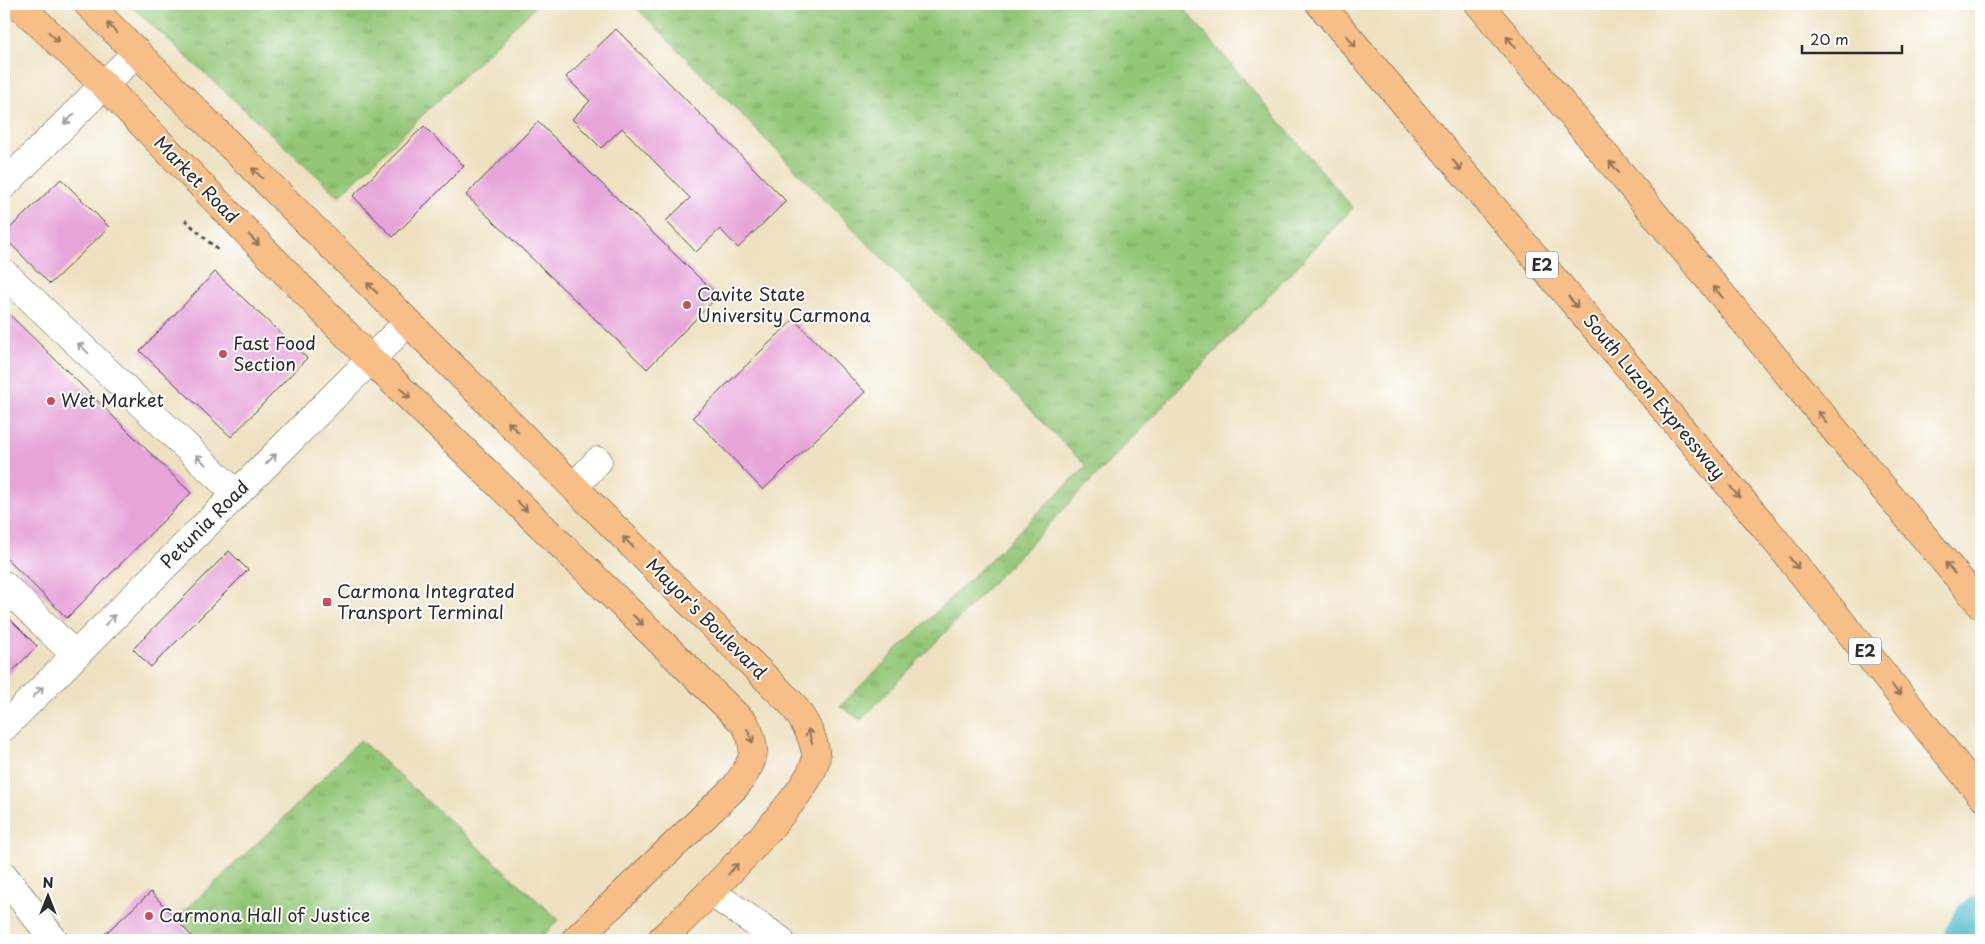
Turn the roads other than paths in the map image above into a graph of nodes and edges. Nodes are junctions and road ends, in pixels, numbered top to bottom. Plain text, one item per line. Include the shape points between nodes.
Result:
1 (18, 4) edge
2 (88, 4) edge
3 (1320, 4) edge
4 (1479, 4) edge
5 (136, 52) junction
6 (104, 85) junction
7 (4, 185) edge
8 (4, 273) edge
9 (407, 323) junction
10 (370, 359) junction
11 (598, 461) dead end
12 (574, 488) junction
13 (236, 494) junction
14 (4, 585) edge
15 (1981, 605) edge
16 (75, 655) junction
17 (4, 727) edge
18 (1974, 786) edge
19 (4, 876) edge
20 (712, 893) junction
21 (54, 940) edge
22 (575, 940) edge
23 (662, 940) edge
24 (780, 940) edge

1 -> 6 main road, Market Road
5 -> 2 main road
3 -> 18 main road, South Luzon Expressway / E2 via 1763,525
15 -> 4 main road
5 - 6 street
9 -> 5 main road
6 -> 7 street
6 -> 10 main road, Market Road
13 -> 8 street
9 - 10 street, Petunia Road
12 -> 9 main road, Mayor's Boulevard
13 -> 10 street, Petunia Road
10 -> 22 main road via 745,724 754,739 754,753 748,770 736,786
11 - 12 street
20 -> 12 main road, Mayor's Boulevard via 803,788 816,758 809,730 792,705
16 -> 13 street, Petunia Road
14 - 16 street
17 -> 16 street, Petunia Road
19 - 21 street
20 - 23 main road, Mayor's Boulevard
20 - 24 street

